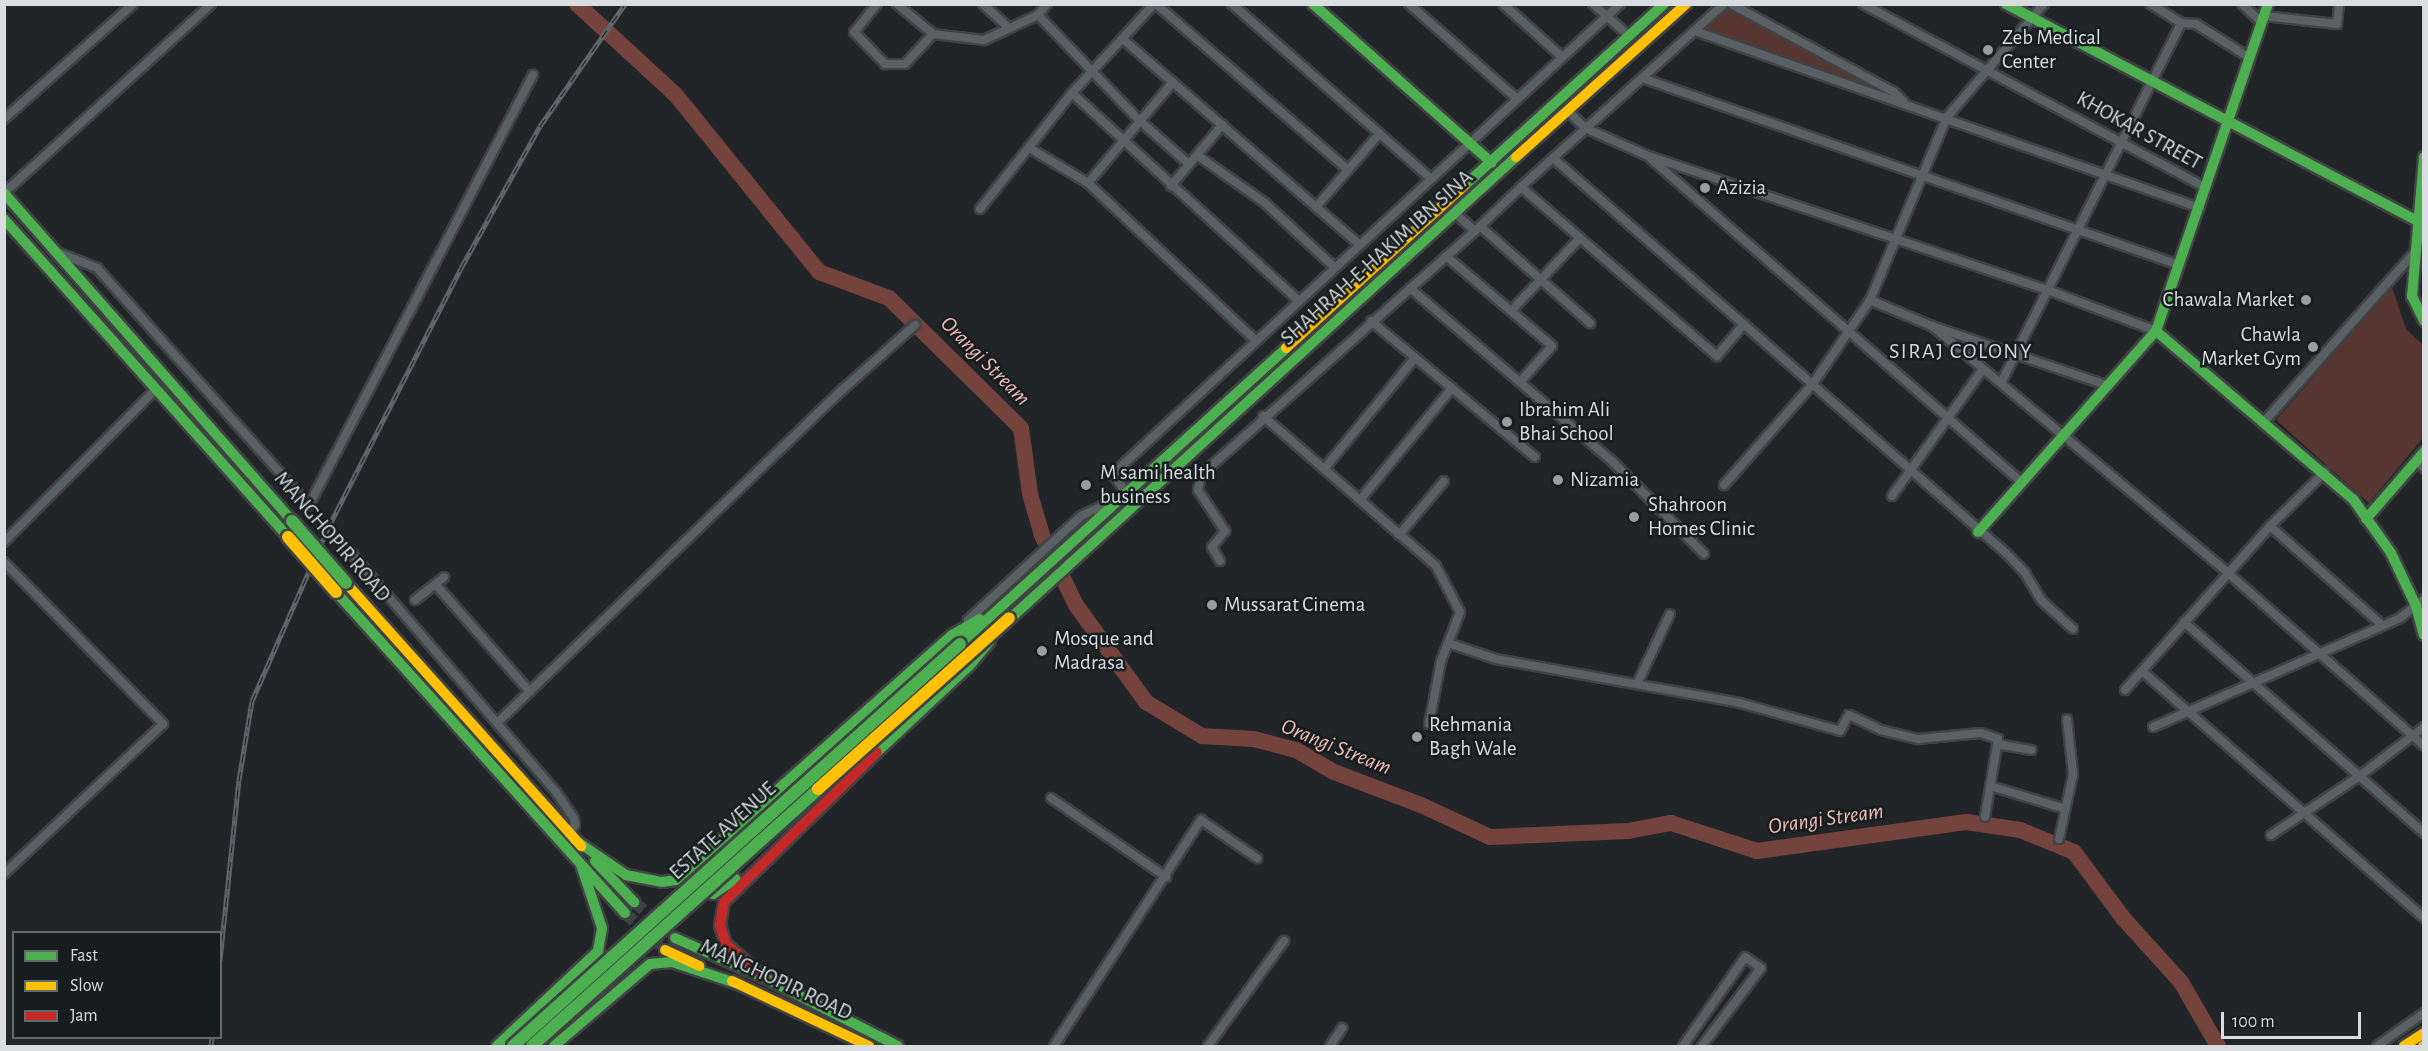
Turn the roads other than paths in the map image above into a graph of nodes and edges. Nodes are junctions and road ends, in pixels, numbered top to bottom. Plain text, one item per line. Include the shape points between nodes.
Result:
1 (133, 4) edge
2 (211, 4) edge
3 (877, 4) edge
4 (897, 4) edge
5 (983, 4) edge
6 (1047, 4) edge
7 (1155, 4) edge
8 (1232, 4) edge
9 (1313, 4) edge
10 (1503, 4) edge
11 (1593, 4) edge
12 (1620, 4) edge
13 (1664, 4) edge
14 (1686, 4) edge
15 (1724, 4) edge
16 (1731, 4) edge
17 (1863, 4) edge
18 (2006, 4) edge
19 (2044, 4) edge
20 (2150, 4) edge
21 (2241, 4) edge
22 (2339, 4) edge
23 (1414, 6) edge
24 (2264, 14) edge
25 (1038, 15) junction
26 (1607, 16) junction
27 (2032, 18) junction
28 (2181, 23) junction
29 (1009, 28) junction
30 (1695, 31) junction
31 (933, 34) junction
32 (1629, 36) junction
33 (1124, 40) junction
34 (1562, 57) junction
35 (2250, 58) junction
36 (1986, 70) junction
37 (1092, 72) junction
38 (533, 75) dead end
39 (1642, 78) junction
40 (2154, 80) junction
41 (1173, 82) junction
42 (1072, 93) junction
43 (1516, 98) junction
44 (1906, 104) junction
45 (1567, 110) junction
46 (1947, 117) junction
47 (4, 119) edge
48 (1140, 121) junction
49 (2230, 122) junction
50 (1222, 125) junction
51 (1585, 128) junction
52 (1379, 134) junction
53 (2123, 141) junction
54 (1122, 142) junction
55 (1469, 142) junction
56 (1031, 149) junction
57 (1197, 155) junction
58 (1646, 155) junction
59 (1552, 158) junction
60 (2424, 158) edge
61 (1492, 163) junction
62 (1189, 164) junction
63 (1348, 170) junction
64 (2106, 173) junction
65 (1921, 175) junction
66 (1430, 178) junction
67 (1088, 183) junction
68 (1171, 186) junction
69 (1521, 187) junction
70 (2206, 188) junction
71 (4, 193) edge
72 (1316, 207) junction
73 (2200, 208) junction
74 (980, 209) dead end
75 (1456, 214) junction
76 (4, 219) edge
77 (2418, 221) junction
78 (1478, 228) junction
79 (2074, 229) junction
80 (1580, 238) junction
81 (1894, 239) junction
82 (1359, 244) junction
83 (55, 251) junction
84 (2415, 252) junction
85 (1446, 256) junction
86 (2179, 265) junction
87 (1334, 267) junction
88 (1540, 279) junction
89 (1410, 288) junction
90 (2045, 289) junction
91 (1298, 300) junction
92 (1870, 300) junction
93 (1511, 311) junction
94 (1371, 321) junction
95 (2424, 321) edge
96 (1590, 323) dead end
97 (1744, 324) junction
98 (915, 325) dead end
99 (1932, 326) junction
100 (1849, 331) junction
101 (2156, 331) junction
102 (1255, 340) junction
103 (2015, 353) junction
104 (1415, 358) junction
105 (1983, 369) junction
106 (1520, 382) junction
107 (2001, 382) junction
108 (1812, 385) junction
109 (2109, 386) junction
110 (1452, 388) junction
111 (156, 389) junction
112 (1263, 416) junction
113 (1948, 416) junction
114 (2264, 422) junction
115 (2062, 436) junction
116 (1535, 458) dead end
117 (2421, 460) edge
118 (1324, 469) junction
119 (1910, 470) junction
120 (2325, 472) junction
121 (1444, 481) dead end
122 (2022, 483) junction
123 (1724, 485) dead end
124 (1128, 493) junction
125 (1892, 496) dead end
126 (1360, 500) junction
127 (2366, 519) junction
128 (2270, 526) junction
129 (1978, 532) junction
130 (1090, 535) junction
131 (1399, 535) junction
132 (4, 542) edge
133 (346, 547) dead end
134 (1704, 554) dead end
135 (1220, 561) dead end
136 (4, 562) edge
137 (2228, 573) junction
138 (444, 578) dead end
139 (436, 585) junction
140 (415, 600) dead end
141 (2420, 602) edge
142 (1005, 613) junction
143 (1670, 614) dead end
144 (2184, 622) junction
145 (2382, 625) junction
146 (2073, 629) dead end
147 (2424, 635) edge
148 (956, 640) junction
149 (1448, 643) junction
150 (2316, 654) junction
151 (2142, 671) junction
152 (2251, 682) junction
153 (1637, 684) junction
154 (2125, 690) dead end
155 (530, 692) junction
156 (2186, 710) junction
157 (2067, 719) dead end
158 (499, 721) junction
159 (1429, 724) dead end
160 (2424, 726) edge
161 (2153, 727) dead end
162 (2412, 737) junction
163 (1997, 744) junction
164 (2424, 746) edge
165 (2031, 750) dead end
166 (2361, 775) junction
167 (1990, 786) junction
168 (1051, 798) dead end
169 (2066, 809) junction
170 (2306, 813) junction
171 (1985, 817) dead end
172 (2424, 833) edge
173 (2271, 835) dead end
174 (788, 836) junction
175 (572, 837) junction
176 (2059, 839) dead end
177 (1257, 858) dead end
178 (701, 860) junction
179 (581, 865) junction
180 (4, 874) edge
181 (1166, 876) junction
182 (634, 902) tunnel mouth
183 (625, 913) tunnel mouth
184 (2424, 918) edge
185 (675, 938) tunnel mouth
186 (1284, 942) dead end
187 (665, 950) tunnel mouth
188 (765, 978) junction
189 (738, 984) junction
190 (2424, 1013) edge
191 (579, 1021) junction
192 (1342, 1028) dead end
193 (2424, 1032) edge
194 (511, 1033) junction
195 (862, 1045) edge
196 (497, 1047) edge
197 (513, 1047) edge
198 (532, 1047) edge
199 (554, 1047) edge
200 (898, 1047) edge
201 (1054, 1047) edge
202 (1208, 1047) edge
203 (1330, 1047) edge
204 (1683, 1047) edge
205 (1702, 1047) edge
206 (2377, 1047) edge
207 (2404, 1047) edge

1 - 47 street
2 - 71 street
3 - 31 street via 854,32 885,64 905,64
4 - 31 street
5 - 29 street
6 - 25 street
7 - 33 street
7 - 63 street
8 - 52 street
9 - 55 main road
10 - 34 street
11 - 26 street
12 - 26 street
13 - 32 main road, SHAHRAH-E-HAKIM IBN SINA
14 - 45 main road, SHAHRAH-E-HAKIM IBN SINA
15 - 30 street
16 - 44 street via 1894,92
17 - 36 street, KHOKAR STREET
18 - 27 main road
19 - 27 street
20 - 28 street
21 - 24 street
22 - 24 street via 2337,24
23 - 43 street
24 - 35 main road
25 - 29 street
25 - 37 street
26 - 32 street
26 - 34 street
27 - 36 street
27 - 40 main road
28 - 35 street via 2196,24
28 - 40 street
29 - 31 street via 984,40
30 - 39 street
30 - 44 street
32 - 61 main road, SHAHRAH-E-HAKIM IBN SINA
33 - 37 street
33 - 41 street
34 - 43 street
35 - 49 main road
36 - 46 street
36 - 53 street, KHOKAR STREET
37 - 42 street
37 - 48 street
38 - 83 street via 309,505 97,268
39 - 51 street
39 - 65 street
40 - 49 main road
40 - 53 street
41 - 48 street
41 - 50 street
42 - 54 street
42 - 56 street
43 - 55 street
44 - 46 street
45 - 51 street
45 - 75 main road, SHAHRAH-E-HAKIM IBN SINA
46 - 64 street
46 - 65 street
48 - 54 street
48 - 62 street
49 - 70 main road
49 - 77 main road
50 - 57 street
50 - 72 street
51 - 58 street
51 - 59 street
52 - 63 street
52 - 66 street
53 - 64 street
53 - 70 street, KHOKAR STREET
54 - 67 street
54 - 68 street
55 - 61 main road
55 - 66 street
56 - 67 street
56 - 74 street
57 - 62 street
57 - 87 street via 1265,203
58 - 81 street
58 - 100 street
59 - 69 street
59 - 97 street
60 - 77 main road
61 - 124 main road, SHAHRAH-E-HAKIM IBN SINA
62 - 68 street
63 - 72 street
64 - 73 street
64 - 79 street
65 - 79 street
65 - 81 street
66 - 82 street
67 - 102 street
68 - 91 street
69 - 78 street
69 - 80 street
70 - 73 main road
71 - 83 main road, MANGHOPIR ROAD
72 - 82 street
73 - 86 main road
75 - 78 street
75 - 130 main road, SHAHRAH-E-HAKIM IBN SINA
76 - 111 main road, MANGHOPIR ROAD
77 - 84 main road
78 - 85 street
78 - 88 street
79 - 86 street
79 - 90 street
80 - 88 street
80 - 97 street via 1717,356
81 - 90 street
81 - 92 street
82 - 87 street
83 - 175 main road, MANGHOPIR ROAD, bridge
84 - 95 main road via 2412,296
84 - 114 street
85 - 89 street
85 - 93 street
86 - 101 main road
87 - 91 street
88 - 93 street
88 - 96 street
89 - 94 street
89 - 106 street
90 - 101 street
90 - 103 street
91 - 102 street
92 - 99 street
92 - 100 street
93 - 106 street via 1552,346
94 - 104 street
94 - 112 street
97 - 108 street
98 - 155 street via 842,390
99 - 103 street
99 - 105 street
100 - 108 street
100 - 113 street
101 - 109 main road
101 - 114 main road
102 - 124 street via 1115,472 1114,477
103 - 107 street
103 - 109 street
104 - 110 street
104 - 118 street
105 - 107 street
105 - 113 street
106 - 134 street via 1613,462
107 - 115 street
108 - 119 street
108 - 123 street
109 - 115 main road
110 - 116 street
110 - 126 street
111 - 132 street
111 - 179 main road, MANGHOPIR ROAD, bridge
112 - 118 street
112 - 135 street via 1198,481 1208,509 1224,531 1212,547
113 - 119 street
113 - 122 street
114 - 120 main road
115 - 122 main road
115 - 137 street
117 - 127 main road
118 - 126 street
119 - 125 street
119 - 129 street
120 - 127 main road via 2353,499
120 - 128 street
121 - 131 street
122 - 129 main road
124 - 130 main road, SHAHRAH-E-HAKIM IBN SINA
124 - 148 street via 1081,516
126 - 131 street
127 - 141 main road
128 - 137 street
128 - 145 street
129 - 146 street via 2015,562 2041,600
130 - 142 main road
131 - 149 street via 1436,566 1460,612
133 - 158 street
136 - 180 street via 163,724
137 - 144 street
137 - 150 street
138 - 139 street
139 - 140 street
139 - 155 street
141 - 145 street
141 - 147 main road
142 - 148 main road
142 - 174 main road via 969,666
142 - 198 main road, bridge
143 - 153 street
144 - 151 street
144 - 152 street
145 - 150 street
148 - 178 main road
148 - 197 main road, ESTATE AVENUE, bridge
149 - 153 street via 1496,659
149 - 159 street
150 - 152 street
150 - 162 street
151 - 154 street
151 - 156 street
152 - 156 street
152 - 166 street
153 - 163 street via 1740,703 1840,731 1849,715 1881,730 1918,739 1935,740 1973,731 1998,739
155 - 158 street
156 - 161 street
156 - 170 street
157 - 169 street via 2073,774
158 - 175 street via 574,819
160 - 162 street
162 - 164 street
162 - 166 street
163 - 165 street
163 - 167 street
166 - 170 street
166 - 172 street
167 - 169 street
167 - 171 street
168 - 181 street
169 - 176 street
170 - 173 street
170 - 184 street
174 - 178 main road via 712,894 701,891 693,882 694,870
174 - 188 main road via 724,902 720,913 722,934 730,952
175 - 178 main road via 611,868 645,880 676,880
175 - 182 main road, MANGHOPIR ROAD
177 - 181 street via 1201,820
179 - 183 main road, MANGHOPIR ROAD
179 - 194 main road via 602,928 598,951
181 - 201 street
185 - 188 main road
186 - 202 street
187 - 189 main road, MANGHOPIR ROAD
188 - 200 main road
189 - 191 main road via 672,962 650,964
189 - 195 main road, MANGHOPIR ROAD
190 - 206 street
191 - 194 main road via 609,986 602,968 584,970
191 - 199 main road
192 - 203 street
193 - 207 main road
194 - 196 main road
204 - 205 street via 1745,957 1761,968

